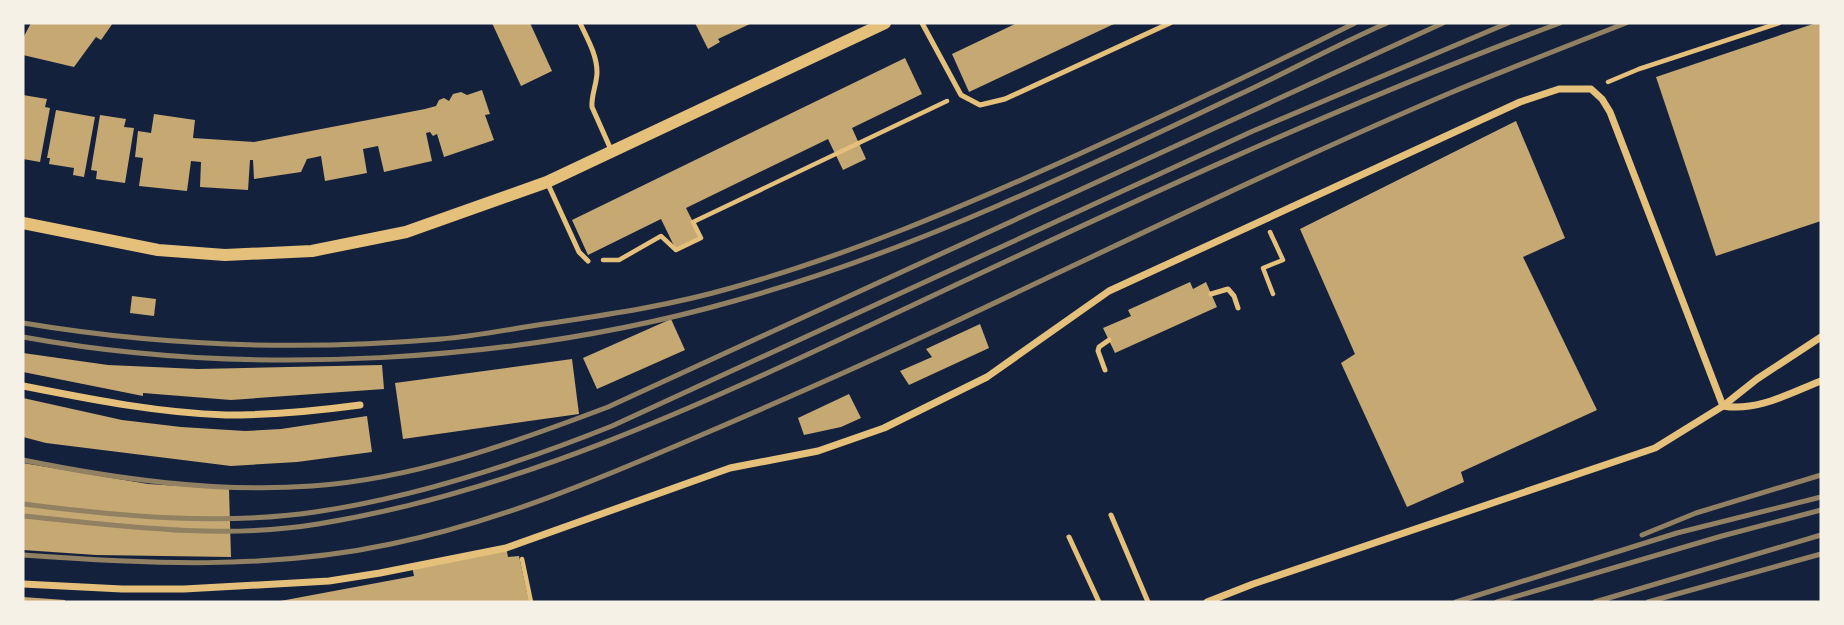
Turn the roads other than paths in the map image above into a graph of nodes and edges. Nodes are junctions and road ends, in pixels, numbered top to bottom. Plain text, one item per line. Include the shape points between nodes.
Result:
1 (580, 23) edge
2 (885, 23) edge
3 (922, 23) edge
4 (1170, 23) edge
5 (612, 152) junction
6 (547, 182) junction
7 (23, 223) edge
8 (588, 261) road end
9 (1211, 294) dead end
10 (1238, 308) dead end
11 (1821, 337) edge
12 (1110, 340) dead end
13 (1105, 370) dead end
14 (1821, 381) edge
15 (23, 386) edge
16 (360, 405) dead end
17 (1723, 406) junction
18 (1111, 515) dead end
19 (1069, 537) dead end
20 (23, 584) edge
21 (1099, 602) edge
22 (1148, 602) edge
23 (1207, 602) edge

1 - 5 lane via 596,61 592,107
2 - 5 street
3 - 4 lane via 961,95 980,105 1005,99
5 - 6 street
6 - 7 street via 406,233 312,251 225,255 159,250
6 - 8 lane via 579,252
9 - 10 lane via 1228,289
11 - 17 street
12 - 13 lane via 1098,351
14 - 17 street via 1755,406
15 - 16 street via 109,402 225,415
17 - 20 street via 1610,112 1591,89 1559,89 1520,102 1109,291 987,377 884,428 818,451 730,468 516,545 329,581 184,589
17 - 23 street via 1655,448
18 - 22 lane
19 - 21 lane

